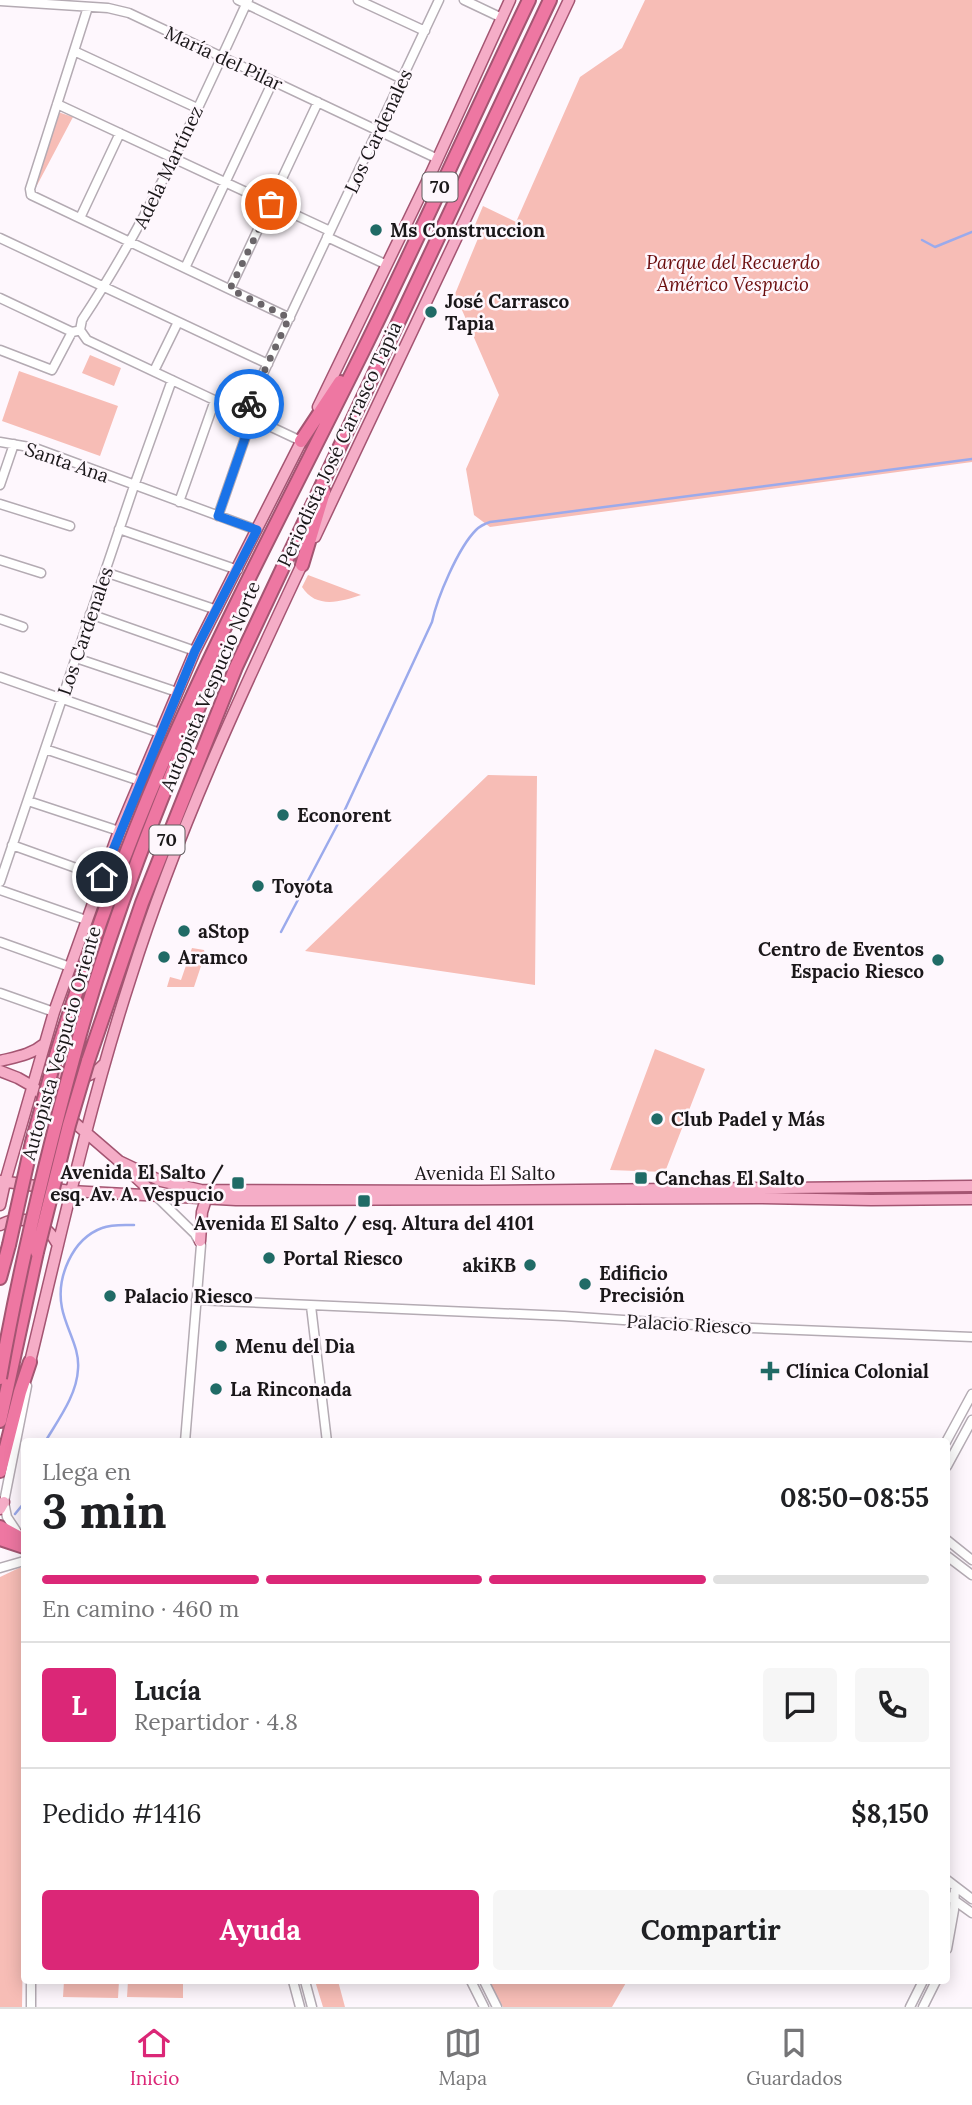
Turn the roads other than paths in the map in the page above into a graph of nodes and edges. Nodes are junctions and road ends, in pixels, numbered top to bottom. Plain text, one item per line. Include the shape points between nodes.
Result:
1 (439, 0) edge
2 (464, 0) edge
3 (510, 0) edge
4 (529, 0) edge
5 (550, 0) edge
6 (569, 0) edge
7 (0, 1) edge
8 (244, 1) edge
9 (364, 1) edge
10 (99, 4) edge
11 (88, 7) junction
12 (502, 18) junction
13 (425, 31) junction
14 (74, 51) junction
15 (221, 57) junction
16 (402, 79) junction
17 (273, 81) junction
18 (318, 103) junction
19 (57, 104) junction
20 (197, 108) junction
21 (378, 131) junction
22 (120, 133) junction
23 (173, 158) junction
24 (438, 159) junction
25 (225, 182) junction
26 (271, 204) junction
27 (80, 218) junction
28 (329, 234) junction
29 (0, 238) edge
30 (131, 243) junction
31 (387, 265) junction
32 (185, 268) junction
33 (104, 287) junction
34 (230, 289) junction
35 (0, 298) edge
36 (289, 318) junction
37 (178, 322) junction
38 (76, 331) junction
39 (365, 347) junction
40 (0, 350) edge
41 (268, 364) junction
42 (154, 372) junction
43 (172, 380) junction
44 (215, 400) junction
45 (248, 416) junction
46 (302, 441) junction
47 (0, 442) edge
48 (14, 444) junction
49 (335, 456) junction
50 (0, 485) edge
51 (134, 486) junction
52 (179, 502) junction
53 (0, 504) edge
54 (218, 516) junction
55 (70, 526) dead end
56 (119, 529) junction
57 (257, 530) junction
58 (0, 560) edge
59 (302, 565) junction
60 (237, 570) junction
61 (105, 572) junction
62 (41, 573) dead end
63 (217, 610) junction
64 (235, 610) junction
65 (90, 614) junction
66 (0, 619) edge
67 (23, 626) dead end
68 (195, 651) junction
69 (76, 658) junction
70 (0, 677) edge
71 (177, 692) junction
72 (62, 698) junction
73 (160, 733) junction
74 (45, 749) junction
75 (140, 781) junction
76 (28, 801) junction
77 (119, 831) junction
78 (12, 845) junction
79 (102, 877) junction
80 (0, 882) edge
81 (0, 890) edge
82 (86, 920) junction
83 (0, 942) edge
84 (70, 967) junction
85 (0, 993) edge
86 (54, 1012) junction
87 (44, 1044) junction
88 (106, 1060) junction
89 (0, 1061) edge
90 (0, 1071) edge
91 (32, 1086) junction
92 (53, 1105) junction
93 (26, 1108) junction
94 (86, 1134) junction
95 (118, 1161) junction
96 (2, 1181) edge
97 (972, 1186) edge
98 (70, 1191) junction
99 (155, 1195) junction
100 (206, 1199) junction
101 (972, 1199) edge
102 (0, 1205) edge
103 (0, 1225) edge
104 (200, 1241) junction
105 (58, 1245) junction
106 (0, 1278) edge
107 (196, 1300) junction
108 (311, 1306) junction
109 (972, 1337) edge
110 (30, 1362) junction
111 (0, 1378) edge
112 (972, 1395) edge
113 (972, 1420) edge
114 (0, 1421) edge
115 (185, 1438) edge
116 (327, 1438) edge
117 (948, 1438) edge
118 (950, 1460) edge
119 (0, 1471) edge
120 (2, 1505) edge
121 (0, 1527) edge
122 (21, 1537) edge
123 (21, 1538) edge
124 (0, 1539) edge
125 (950, 1542) edge
126 (21, 1546) edge
127 (950, 1558) edge
128 (972, 1560) edge
129 (21, 1562) edge
130 (0, 1568) edge
131 (972, 1575) edge
132 (950, 1883) edge
133 (955, 1887) junction
134 (950, 1898) edge
135 (972, 1899) edge
136 (972, 1913) edge
137 (950, 1932) edge
138 (31, 1984) edge
139 (294, 1984) edge
140 (306, 1984) edge
141 (472, 1984) edge
142 (486, 1984) edge
143 (922, 1984) edge
144 (934, 1984) edge
145 (30, 2007) edge
146 (300, 2007) edge
147 (312, 2007) edge
148 (484, 2007) edge
149 (498, 2007) edge
150 (910, 2007) edge
151 (923, 2007) edge

1 - 13 street, Los Cardenales
2 - 12 street
3 - 12 main road
4 - 39 highway, Autopista Vespucio Norte / 70
5 - 49 highway, Autopista Vespucio Norte / 70
6 - 59 main road, Periodista José Carrasco Tapia
7 - 11 street, María del Pilar
8 - 15 street, Adela Martínez
8 - 16 street
9 - 13 street
10 - 11 street, María del Pilar
10 - 15 street, María del Pilar via 129,13
11 - 14 street
12 - 24 main road
13 - 16 street, Los Cardenales
14 - 19 street
14 - 20 street
15 - 17 street, María del Pilar
15 - 20 street, Adela Martínez
16 - 21 street, Los Cardenales
17 - 18 street, María del Pilar
17 - 25 street
18 - 21 street, María del Pilar
18 - 26 street
19 - 22 street
19 - 27 street via 30,193
20 - 23 street, Adela Martínez
21 - 24 street, María del Pilar
21 - 28 street, Los Cardenales
22 - 23 street
22 - 27 street
23 - 25 street
23 - 30 street, Adela Martínez
24 - 31 main road
25 - 26 street
25 - 32 street
26 - 28 street
26 - 34 street
27 - 30 street
28 - 31 street
28 - 36 street, Los Cardenales
29 - 33 street
30 - 32 street
30 - 33 street, Adela Martínez
31 - 46 main road
32 - 34 street
33 - 37 street
33 - 38 street, Adela Martínez
34 - 36 street
35 - 38 street
36 - 41 street, Los Cardenales
37 - 41 street
37 - 42 street
38 - 40 street, Adela Martínez via 52,370
38 - 42 street
39 - 46 highway
39 - 64 highway, Autopista Vespucio Norte / 70
41 - 45 street, Los Cardenales
42 - 43 street
43 - 44 street
43 - 51 street, Los Cardenales
44 - 45 street
44 - 52 street
45 - 46 street
45 - 54 street, Los Cardenales
46 - 57 main road
47 - 48 street, Santa Ana
48 - 50 street
48 - 51 street, Santa Ana
49 - 59 highway
49 - 114 highway, Autopista Vespucio Norte / 70, bridge via 236,667 142,903 69,1125
51 - 52 street, Santa Ana
51 - 56 street, Los Cardenales
52 - 54 street, Santa Ana
53 - 55 street
54 - 57 street, Santa Ana
56 - 60 street
56 - 61 street, Los Cardenales
57 - 60 main road
58 - 62 street
59 - 88 main road, Periodista José Carrasco Tapia via 233,712 170,867
60 - 63 main road
61 - 63 street
61 - 65 street, Los Cardenales
63 - 68 main road
64 - 106 highway, Autopista Vespucio Norte, bridge via 141,814 88,956 32,1142
64 - 111 highway, Autopista Vespucio Oriente / 70, bridge via 89,1001 41,1184
65 - 68 street
65 - 69 street, Los Cardenales
66 - 67 street
68 - 71 main road
69 - 71 street
69 - 72 street, Los Cardenales
70 - 72 street
71 - 73 main road
72 - 73 street
72 - 74 street, Los Cardenales
73 - 75 main road
74 - 75 street
74 - 76 street, Los Cardenales
75 - 77 main road
76 - 77 street
76 - 78 street, Los Cardenales
77 - 79 main road
78 - 79 street
78 - 80 street, Los Cardenales
79 - 82 main road
81 - 82 street
82 - 84 main road
83 - 84 street
84 - 86 main road
85 - 86 street
86 - 87 main road
87 - 88 main road via 50,1063 69,1077 93,1074
87 - 89 main road via 24,1056
87 - 91 main road
88 - 94 main road, Periodista José Carrasco Tapia
90 - 91 main road, Avenida El Salto
91 - 92 main road, Avenida El Salto
91 - 93 main road
92 - 93 main road via 36,1100
92 - 94 main road, Avenida El Salto
93 - 96 main road
94 - 95 main road, Avenida El Salto
94 - 98 main road, Periodista José Carrasco Tapia
95 - 97 main road, Avenida El Salto via 176,1185 222,1191
95 - 99 main road
96 - 98 main road, Avenida El Salto
96 - 102 main road
98 - 99 main road, Avenida El Salto
98 - 105 main road, Periodista José Carrasco Tapia
99 - 100 main road, Avenida El Salto
99 - 104 street
100 - 101 main road, Avenida El Salto
100 - 104 main road
103 - 105 main road via 31,1220 47,1229
104 - 107 street
105 - 110 main road, Periodista José Carrasco Tapia
107 - 108 street, Palacio Riesco
107 - 115 street
108 - 109 street, Palacio Riesco
108 - 116 street
110 - 119 highway
110 - 120 street
112 - 117 street
113 - 118 street
120 - 122 street
121 - 123 highway
124 - 126 highway
125 - 128 street
127 - 131 street
129 - 130 street
132 - 133 street
133 - 134 street
133 - 135 street
134 - 136 street
134 - 137 street
138 - 145 street
139 - 146 street
140 - 147 street
141 - 148 street
142 - 149 street
143 - 150 street
144 - 151 street

